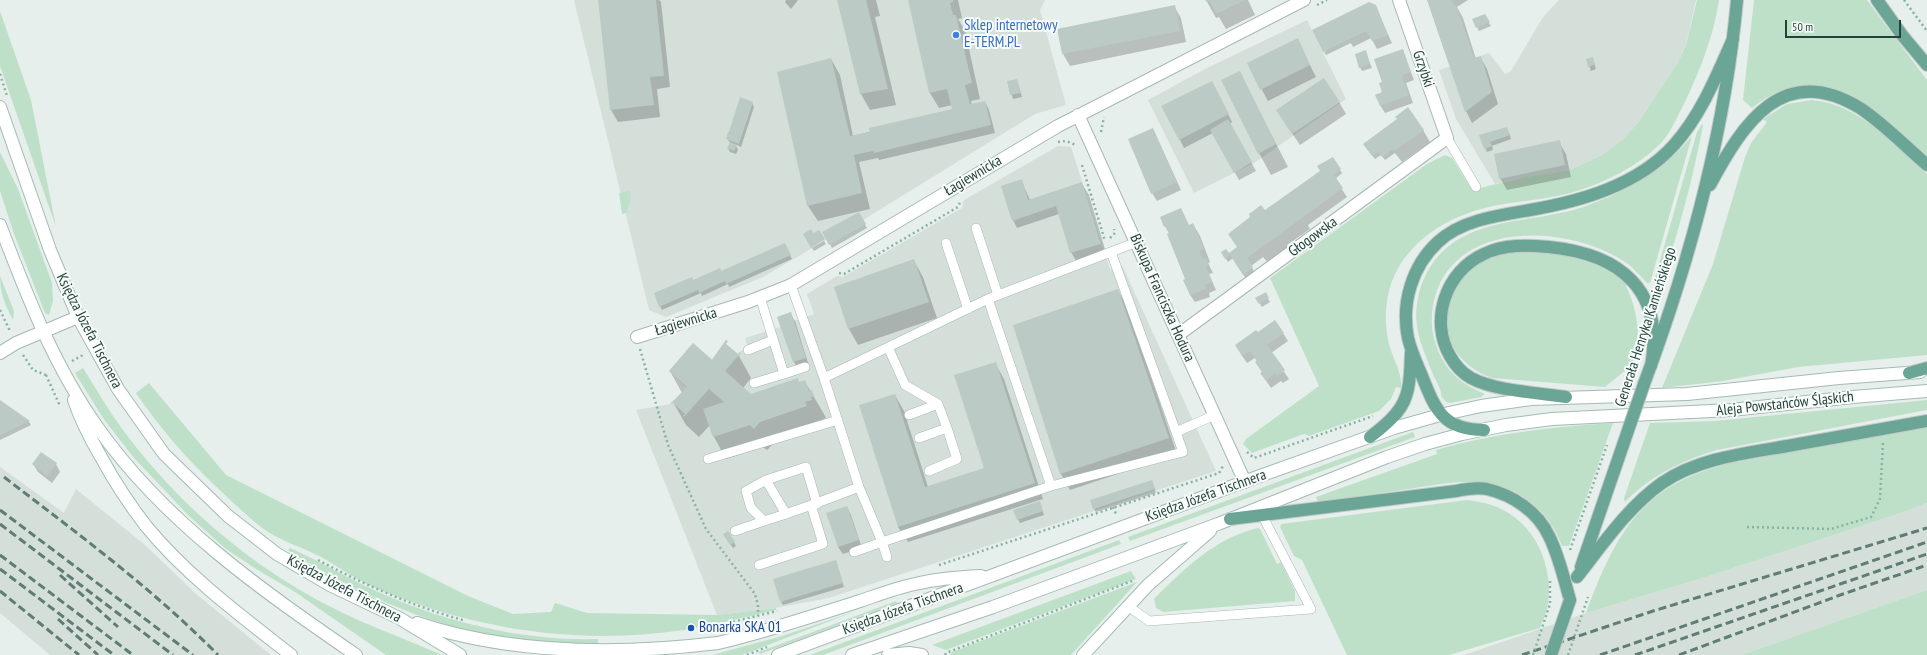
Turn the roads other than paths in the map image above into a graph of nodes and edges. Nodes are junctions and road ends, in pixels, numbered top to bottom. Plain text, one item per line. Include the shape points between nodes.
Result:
1 (1399, 0) edge
2 (1737, 0) edge
3 (1877, 0) edge
4 (1309, 4) edge
5 (1733, 39) junction
6 (1927, 65) edge
7 (4, 104) edge
8 (1078, 115) junction
9 (1447, 138) junction
10 (1927, 165) edge
11 (1476, 187) dead end
12 (1702, 202) junction
13 (0, 225) edge
14 (976, 228) dead end
15 (1137, 242) junction
16 (946, 243) dead end
17 (1111, 252) junction
18 (790, 285) junction
19 (998, 295) junction
20 (760, 297) junction
21 (988, 299) junction
22 (968, 309) junction
23 (78, 317) junction
24 (42, 331) junction
25 (1178, 335) junction
26 (637, 337) road end
27 (773, 340) junction
28 (888, 348) junction
29 (748, 350) dead end
30 (1411, 350) junction
31 (0, 353) edge
32 (1651, 366) junction
33 (805, 368) dead end
34 (1927, 368) edge
35 (1927, 372) edge
36 (1909, 373) junction
37 (784, 374) junction
38 (824, 378) junction
39 (69, 382) junction
40 (754, 383) dead end
41 (1646, 390) junction
42 (1927, 391) edge
43 (1566, 397) junction
44 (938, 404) junction
45 (1440, 414) junction
46 (1643, 414) joint
47 (909, 415) dead end
48 (1216, 415) junction
49 (838, 420) junction
50 (1927, 421) edge
51 (947, 428) junction
52 (1484, 430) junction
53 (1176, 432) junction
54 (1370, 437) junction
55 (919, 438) dead end
56 (708, 459) dead end
57 (929, 471) dead end
58 (766, 480) junction
59 (1245, 482) junction
60 (1051, 486) junction
61 (859, 487) junction
62 (814, 505) junction
63 (786, 514) junction
64 (1262, 515) junction
65 (1230, 520) junction
66 (764, 521) junction
67 (1218, 524) junction
68 (735, 531) dead end
69 (882, 542) junction
70 (854, 552) dead end
71 (887, 557) dead end
72 (759, 565) dead end
73 (996, 574) junction
74 (1577, 577) junction
75 (1570, 600) junction
76 (1128, 606) junction
77 (399, 618) junction
78 (291, 655) edge
79 (356, 655) edge
80 (460, 655) edge
81 (778, 655) edge
82 (852, 655) edge
83 (888, 655) edge
84 (922, 655) edge
85 (1083, 655) edge
86 (1551, 655) edge

1 - 9 main road, Grzybki
2 - 5 main road, Generała Henryka Kamieńskiego
3 - 6 main road
4 - 8 main road, Łagiewnicka
5 - 12 main road, Generała Henryka Kamieńskiego
5 - 30 main road via 1714,83 1691,122 1675,144 1641,172 1629,180 1590,196 1484,220 1462,227 1439,241 1425,255 1410,286 1406,302 1406,331
7 - 23 main road, Księdza Józefa Tischnera via 50,250
8 - 15 main road, Biskupa Franciszka Hodura
8 - 18 main road, Łagiewnicka
9 - 11 lane
9 - 25 main road, Głogowska
10 - 12 main road via 1861,109 1828,93 1804,92 1777,100 1755,118 1729,152
12 - 32 main road, Generała Henryka Kamieńskiego
13 - 24 main road
14 - 19 lane
15 - 17 lane
15 - 25 main road, Biskupa Franciszka Hodura
16 - 22 lane
17 - 19 lane
17 - 53 lane
18 - 20 main road, Łagiewnicka
18 - 38 lane
19 - 21 lane
20 - 26 main road, Łagiewnicka
20 - 27 lane
21 - 22 lane
21 - 60 lane
22 - 28 lane
23 - 24 main road
23 - 77 main road, Księdza Józefa Tischnera via 118,390 164,454 228,516 277,554 303,570
24 - 31 main road
24 - 39 main road
25 - 48 main road, Biskupa Franciszka Hodura
27 - 29 lane
27 - 37 lane
28 - 38 lane
28 - 44 lane via 905,385
30 - 45 main road
30 - 54 main road via 1408,390 1404,402
32 - 41 main road, Generała Henryka Kamieńskiego
32 - 43 main road via 1653,334 1647,304 1632,280 1614,266 1582,253 1528,246 1493,250 1468,263 1451,283 1442,308 1442,335 1454,362 1466,375 1484,383
33 - 37 lane
34 - 36 main road
35 - 36 main road, Aleja Powstańców Śląskich
36 - 41 main road, Aleja Powstańców Śląskich via 1714,392
37 - 40 lane
38 - 49 lane
39 - 78 main road via 81,422 113,478 147,526 174,556
39 - 79 main road via 107,440 168,509 237,568
41 - 43 main road, Księdza Józefa Tischnera
41 - 74 main road, Generała Henryka Kamieńskiego, bridge via 1623,445
42 - 46 main road, Aleja Powstańców Śląskich via 1731,410
43 - 45 main road, Księdza Józefa Tischnera via 1502,402
44 - 47 lane
44 - 51 lane
45 - 52 main road via 1458,426
45 - 54 main road, Księdza Józefa Tischnera
46 - 52 main road, Księdza Józefa Tischnera via 1552,419
48 - 53 lane
48 - 59 main road, Biskupa Franciszka Hodura
49 - 56 lane
49 - 61 lane
50 - 74 main road via 1726,457 1683,471 1663,482 1640,501
51 - 55 lane
51 - 57 lane via 957,459
52 - 65 main road, Księdza Józefa Tischnera via 1425,444 1387,457
53 - 60 lane via 1183,452
54 - 59 main road, Księdza Józefa Tischnera
58 - 62 lane via 806,467
58 - 63 lane
58 - 66 lane via 746,491 751,508
59 - 73 main road, Księdza Józefa Tischnera
60 - 69 lane
61 - 62 lane
61 - 69 lane
62 - 63 lane
62 - 72 lane via 823,544
63 - 66 lane
64 - 65 main road
64 - 75 main road via 1468,489 1486,489 1511,498 1541,522 1557,554
64 - 76 lane via 1311,609 1149,621
65 - 67 main road, Księdza Józefa Tischnera
66 - 68 lane
67 - 76 main road via 1197,540
67 - 82 main road, Księdza Józefa Tischnera via 993,607
69 - 70 lane
69 - 71 lane
73 - 77 main road via 914,584 719,643 656,653 580,655 542,652 469,639
73 - 81 main road, Księdza Józefa Tischnera
74 - 75 main road, Generała Henryka Kamieńskiego
75 - 86 main road, Generała Henryka Kamieńskiego, bridge
76 - 85 main road
77 - 80 main road, Księdza Józefa Tischnera
83 - 84 main road

